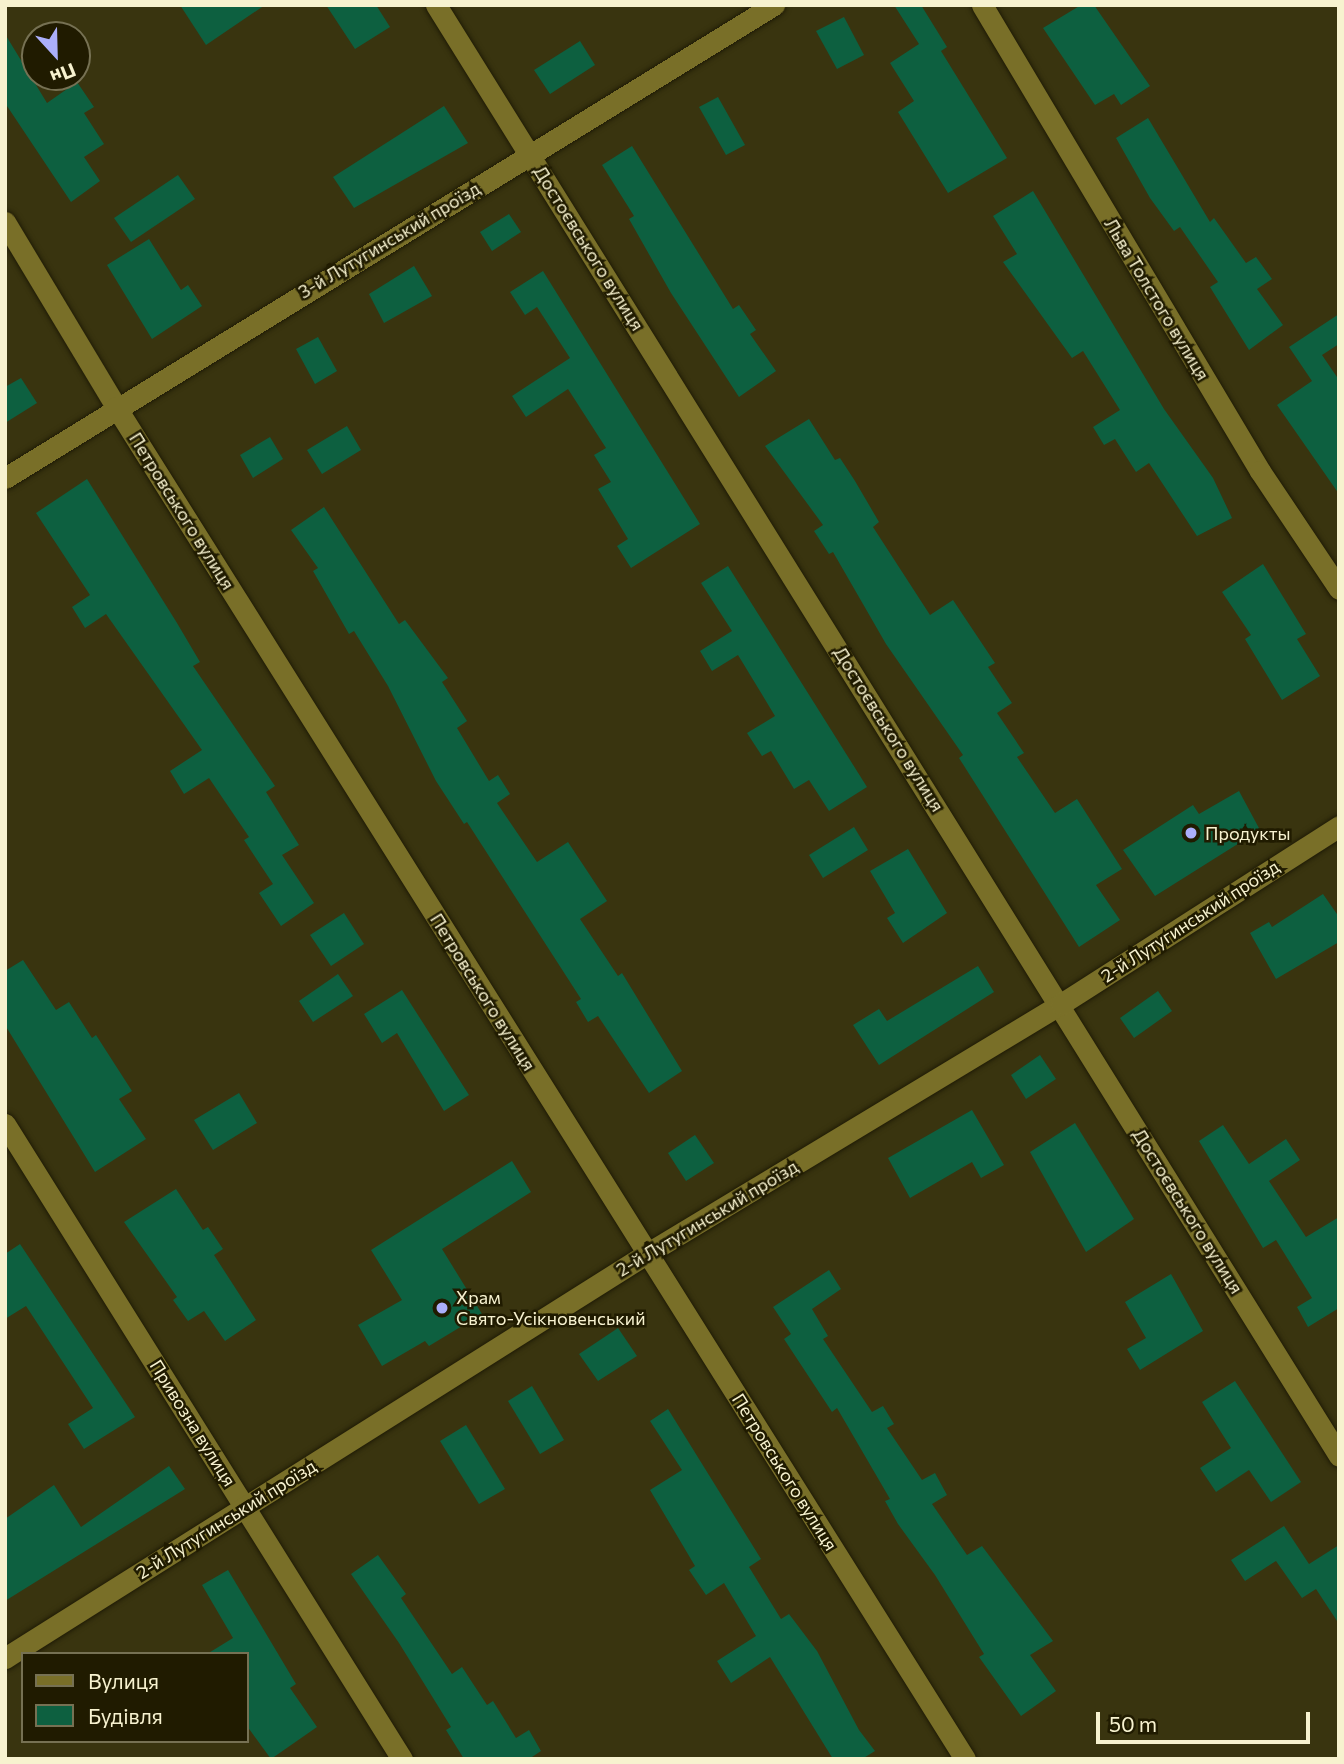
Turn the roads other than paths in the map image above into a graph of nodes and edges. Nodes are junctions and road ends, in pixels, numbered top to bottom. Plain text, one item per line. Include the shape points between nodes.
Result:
1 (436, 5) edge
2 (774, 5) edge
3 (982, 5) edge
4 (530, 153) junction
5 (5, 222) edge
6 (116, 407) junction
7 (5, 478) edge
8 (1339, 589) edge
9 (1339, 826) edge
10 (1061, 1004) junction
11 (5, 1124) edge
12 (648, 1254) junction
13 (1339, 1456) edge
14 (245, 1507) junction
15 (5, 1658) edge
16 (402, 1759) edge
17 (965, 1759) edge

1 - 4 street, Достоєвського вулиця
2 - 4 street, 3-й Лутугинський проїзд
3 - 8 street, Льва Толстого вулиця via 1260,471
4 - 6 street, 3-й Лутугинський проїзд
4 - 10 street, Достоєвського вулиця
5 - 6 street, Петровського вулиця
6 - 7 street, 3-й Лутугинський проїзд
6 - 12 street, Петровського вулиця
9 - 10 street, 2-й Лутугинський проїзд
10 - 12 street, 2-й Лутугинський проїзд
10 - 13 street, Достоєвського вулиця
11 - 14 street, Привозна вулиця
12 - 14 street, 2-й Лутугинський проїзд
12 - 17 street, Петровського вулиця
14 - 15 street, 2-й Лутугинський проїзд
14 - 16 street, Привозна вулиця

